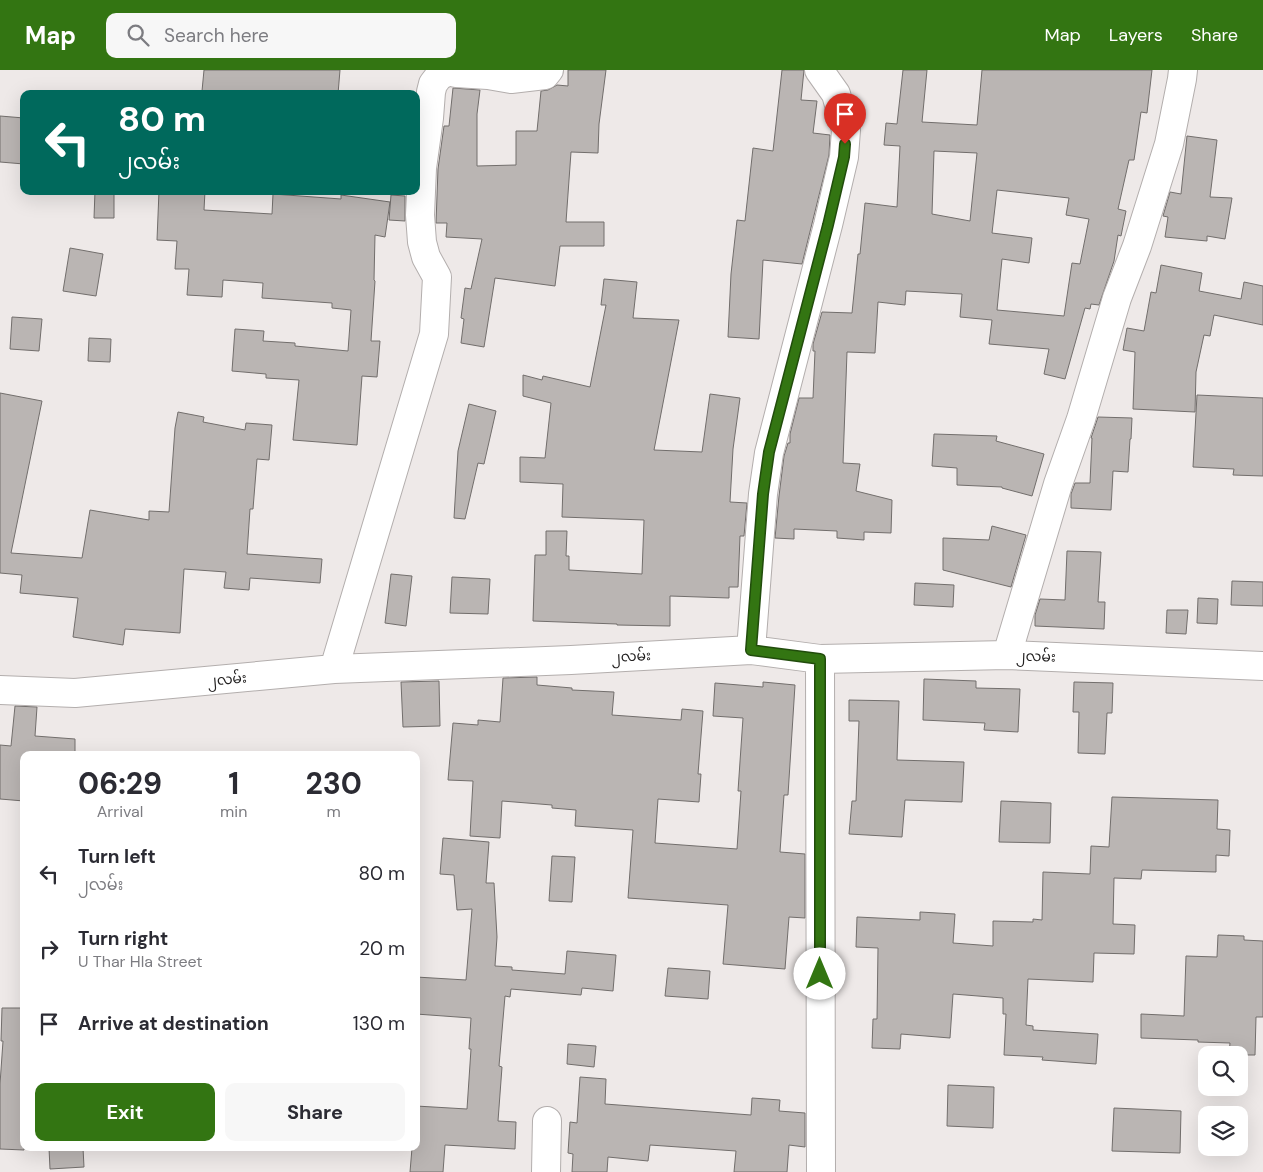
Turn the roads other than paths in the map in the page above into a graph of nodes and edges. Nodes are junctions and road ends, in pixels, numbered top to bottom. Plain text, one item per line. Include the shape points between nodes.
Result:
1 (549, 70) edge
2 (819, 70) edge
3 (1183, 70) edge
4 (751, 650) junction
5 (1007, 655) junction
6 (820, 659) junction
7 (1263, 666) edge
8 (334, 669) junction
9 (0, 690) edge
10 (547, 1121) dead end
11 (546, 1172) edge
12 (821, 1172) edge

1 - 8 street via 545,75 511,79 449,71 433,84 422,168 420,215 422,242 436,277 434,334
2 - 4 street via 836,94 846,130 844,157 769,452
3 - 5 street via 1169,144 1058,484
4 - 6 street, ၂လမ်း
4 - 8 street, ၂လမ်း
5 - 6 street, ၂လမ်း
5 - 7 street, ၂လမ်း
6 - 12 street
8 - 9 street, ၂လမ်း via 75,693
10 - 11 street

